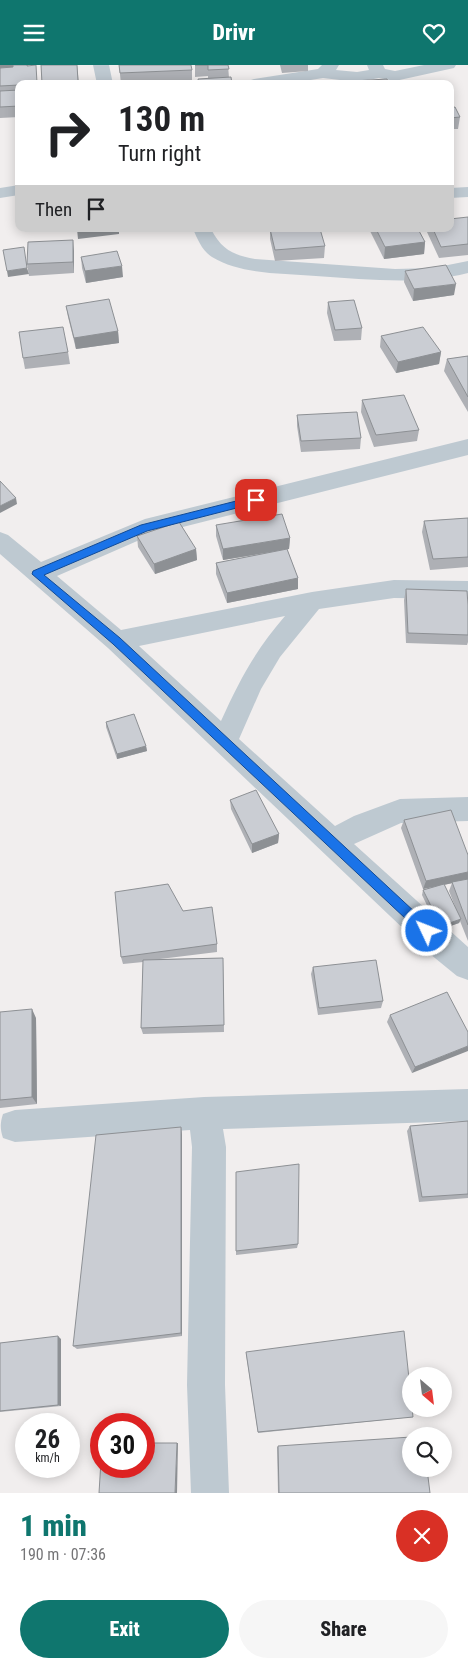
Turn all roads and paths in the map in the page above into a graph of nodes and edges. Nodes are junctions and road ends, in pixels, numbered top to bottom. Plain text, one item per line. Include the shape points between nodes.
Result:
1 (101, 65) edge
2 (247, 65) edge
3 (448, 65) edge
4 (327, 69) edge
5 (377, 69) edge
6 (104, 80) edge
7 (253, 80) edge
8 (273, 80) edge
9 (15, 191) edge
10 (468, 192) edge
11 (0, 193) edge
12 (454, 193) edge
13 (204, 232) edge
14 (468, 267) edge
15 (468, 447) edge
16 (0, 541) edge
17 (37, 574) junction
18 (468, 590) edge
19 (312, 601) junction
20 (117, 641) junction
21 (224, 743) junction
22 (468, 809) edge
23 (331, 843) junction
24 (468, 967) edge
25 (468, 1105) edge
26 (204, 1113) junction
27 (15, 1126) dead end
28 (210, 1493) edge

1 - 6 street
2 - 7 street
3 - 5 street via 395,76
4 - 5 street via 357,77
4 - 8 street
9 - 11 street
10 - 12 street
13 - 14 street via 217,252 255,265 385,275 457,271
15 - 17 street via 145,528
16 - 17 street
17 - 20 street
18 - 19 street via 394,589
19 - 20 street
19 - 21 street via 271,650 250,685
20 - 21 street
21 - 23 street
22 - 23 street via 400,811
23 - 24 street
25 - 26 street
26 - 27 street
26 - 28 street via 209,1147 206,1385

